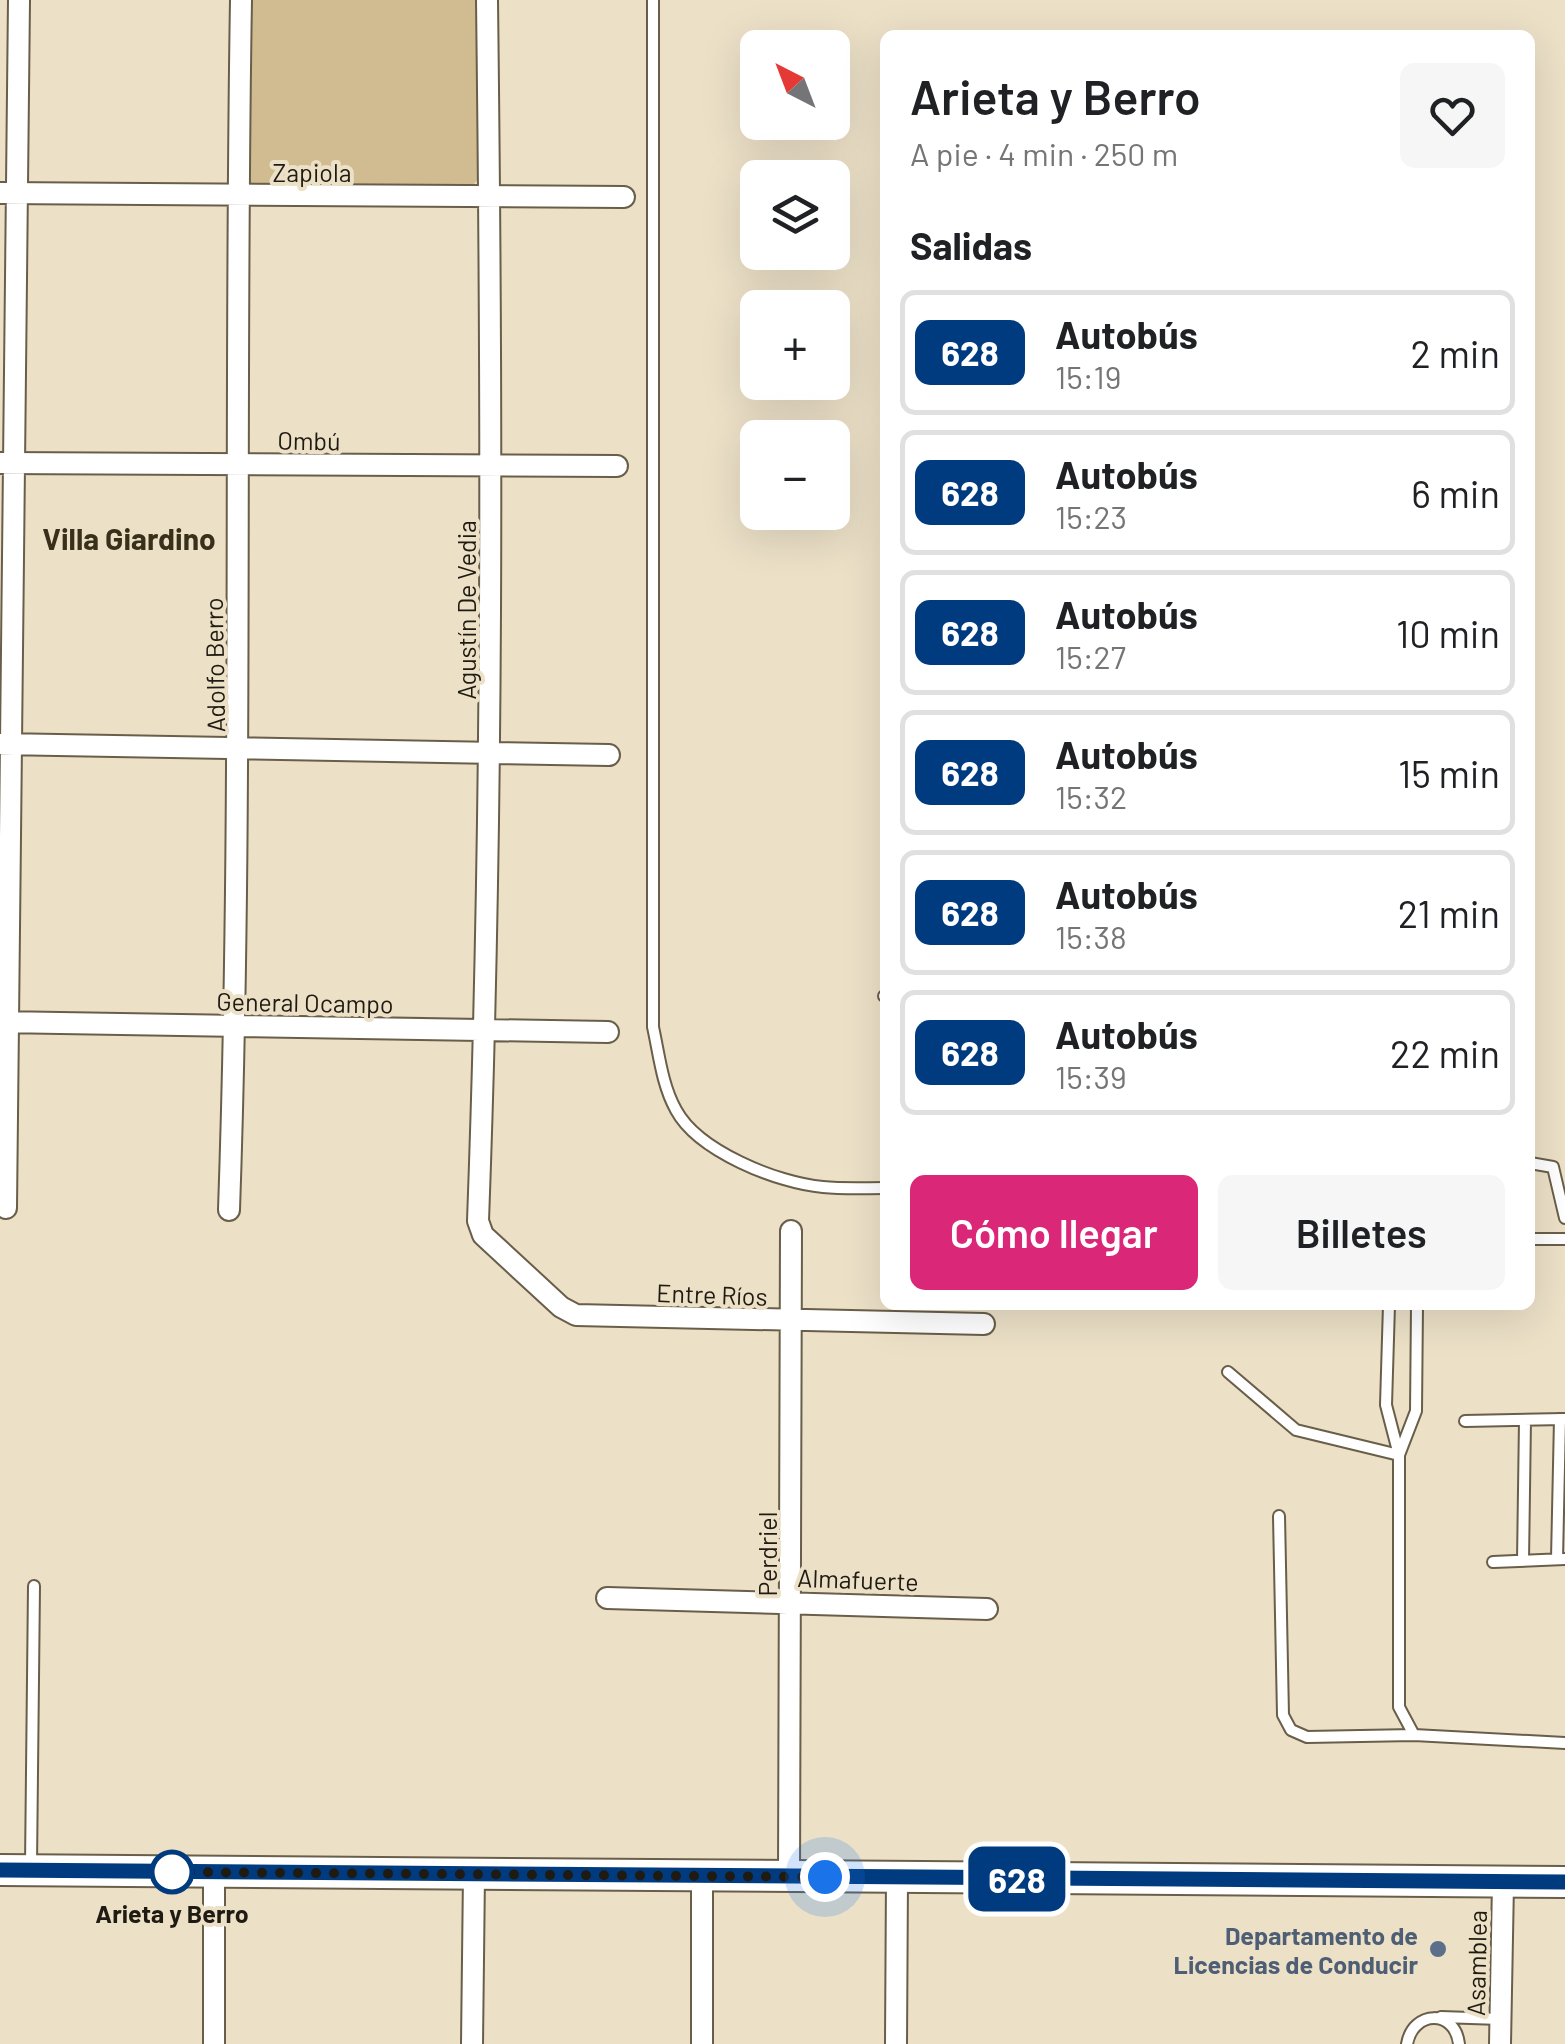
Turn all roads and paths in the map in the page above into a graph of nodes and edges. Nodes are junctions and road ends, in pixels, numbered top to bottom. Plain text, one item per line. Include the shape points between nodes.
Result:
1 (20, 0) edge
2 (241, 0) edge
3 (487, 0) edge
4 (653, 0) edge
5 (9, 193) edge
6 (238, 197) junction
7 (490, 198) junction
8 (624, 198) dead end
9 (8, 463) edge
10 (237, 465) junction
11 (617, 466) dead end
12 (492, 467) junction
13 (5, 744) edge
14 (240, 748) junction
15 (490, 753) junction
16 (609, 754) dead end
17 (4, 1022) edge
18 (236, 1026) junction
19 (485, 1031) junction
20 (608, 1032) dead end
21 (1535, 1164) edge
22 (880, 1188) edge
23 (6, 1208) dead end
24 (229, 1210) dead end
25 (1565, 1218) edge
26 (478, 1221) joint
27 (792, 1231) dead end
28 (1565, 1238) edge
29 (1535, 1239) edge
30 (1389, 1310) edge
31 (1417, 1310) edge
32 (792, 1322) junction
33 (984, 1324) dead end
34 (1228, 1372) dead end
35 (1562, 1419) edge
36 (1525, 1420) junction
37 (1465, 1421) dead end
38 (1399, 1454) junction
39 (1278, 1516) dead end
40 (1561, 1559) edge
41 (1523, 1560) junction
42 (1493, 1562) dead end
43 (34, 1586) dead end
44 (607, 1598) dead end
45 (792, 1602) junction
46 (987, 1609) dead end
47 (1414, 1735) junction
48 (1565, 1743) edge
49 (0, 1870) edge
50 (32, 1870) junction
51 (214, 1872) junction
52 (474, 1874) junction
53 (702, 1876) junction
54 (789, 1877) junction
55 (897, 1878) junction
56 (1565, 1882) edge
57 (1503, 1883) junction
58 (1435, 2017) junction
59 (1500, 2019) junction
60 (214, 2044) edge
61 (472, 2044) edge
62 (702, 2044) edge
63 (896, 2044) edge
64 (1407, 2044) edge
65 (1459, 2044) edge
66 (1500, 2044) edge

1 - 5 street
2 - 6 street, Adolfo Berro
3 - 7 street, Agustín De Vedia
4 - 22 lane via 653,1027 674,1108 714,1147 757,1170 820,1187
5 - 6 street, Zapiola
5 - 9 street
6 - 7 street, Zapiola
6 - 10 street, Adolfo Berro
7 - 8 street, Zapiola
7 - 12 street, Agustín De Vedia
9 - 10 street, Ombú
9 - 13 street
10 - 12 street, Ombú
10 - 14 street, Adolfo Berro
11 - 12 street, Ombú
12 - 15 street, Agustín De Vedia
13 - 14 street
13 - 17 street
14 - 15 street
14 - 18 street, Adolfo Berro
15 - 16 street
15 - 19 street, Agustín De Vedia
17 - 18 street, General Ocampo
17 - 23 street
18 - 19 street, General Ocampo
18 - 24 street, Adolfo Berro
19 - 20 street, General Ocampo
19 - 26 street, Agustín De Vedia
21 - 25 lane via 1554,1167
26 - 32 street, Entre Ríos via 496,1250 576,1315
27 - 32 street, Perdriel
28 - 29 lane
30 - 38 lane via 1386,1406
31 - 38 lane via 1416,1411
32 - 33 street, Entre Ríos
32 - 45 street, Perdriel
34 - 38 lane via 1296,1430
35 - 36 lane
35 - 40 lane
36 - 37 lane
36 - 41 lane
38 - 47 lane via 1399,1707
39 - 47 lane via 1283,1715 1291,1730 1308,1737
40 - 41 lane
41 - 42 lane
43 - 50 lane
44 - 45 street, Almafuerte
45 - 46 street, Almafuerte
45 - 54 street, Perdriel
47 - 48 lane
49 - 50 street
50 - 51 street
51 - 52 street
51 - 60 street
52 - 53 street
52 - 61 street
53 - 54 street
53 - 62 street
54 - 55 street
55 - 57 street
55 - 63 street
56 - 57 street
57 - 59 street, Asamblea
58 - 59 lane
58 - 64 lane via 1413,2027
58 - 65 lane via 1451,2024
59 - 66 street, Asamblea

